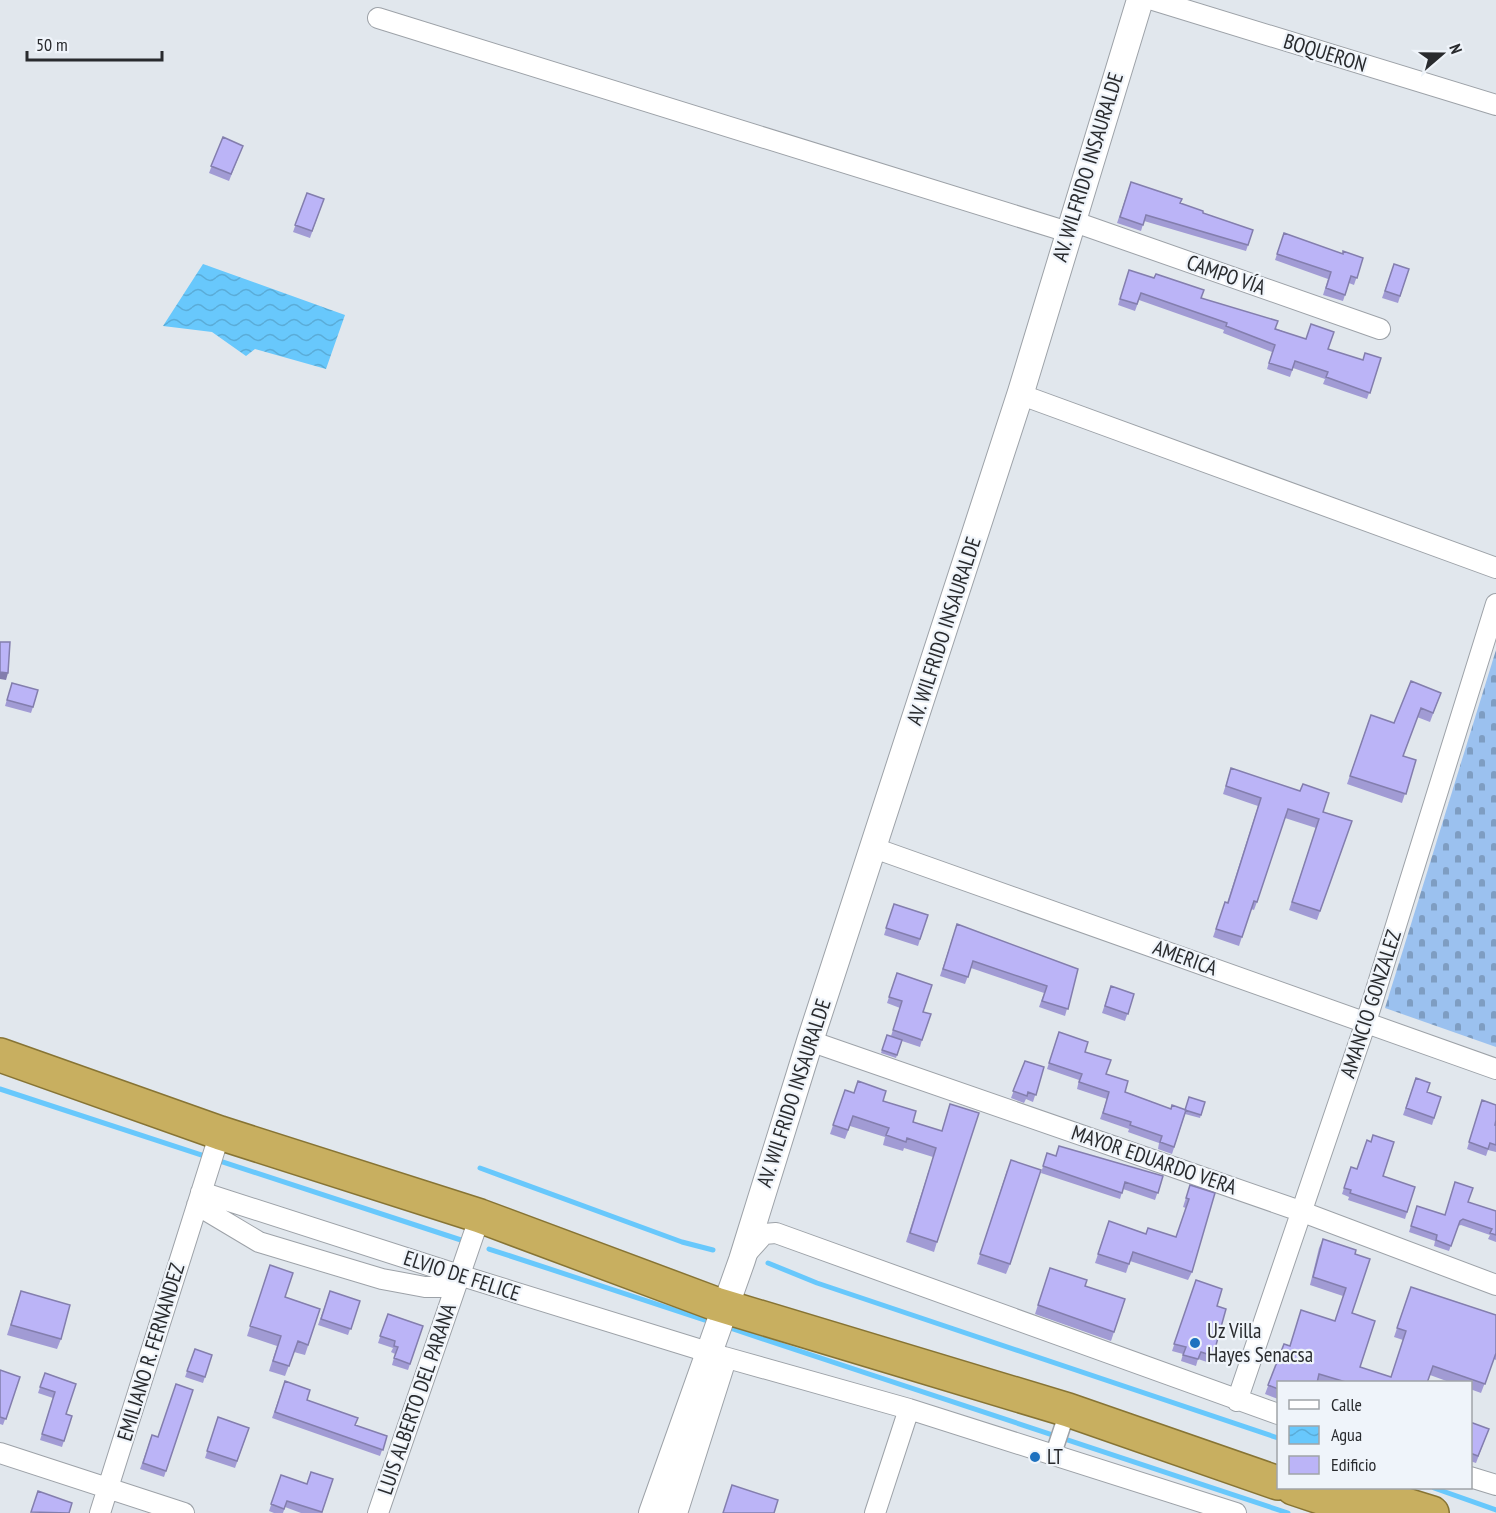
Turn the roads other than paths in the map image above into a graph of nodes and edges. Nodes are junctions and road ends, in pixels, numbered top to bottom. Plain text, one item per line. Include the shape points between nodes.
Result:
1 (1140, 0) edge
2 (1152, 0) edge
3 (378, 18) dead end
4 (1496, 105) edge
5 (1073, 226) junction
6 (1380, 329) dead end
7 (1026, 395) junction
8 (1496, 568) edge
9 (1496, 604) edge
10 (878, 849) junction
11 (1366, 1022) junction
12 (0, 1039) edge
13 (814, 1042) junction
14 (0, 1055) edge
15 (1496, 1069) edge
16 (220, 1133) junction
17 (199, 1198) junction
18 (1300, 1211) junction
19 (480, 1216) junction
20 (764, 1234) junction
21 (742, 1260) junction
22 (457, 1281) junction
23 (1496, 1285) edge
24 (734, 1302) junction
25 (716, 1354) junction
26 (1237, 1401) junction
27 (909, 1409) junction
28 (1277, 1414) edge
29 (1060, 1434) junction
30 (0, 1453) edge
31 (1277, 1465) edge
32 (1472, 1478) edge
33 (1277, 1483) edge
34 (1496, 1485) edge
35 (108, 1488) junction
36 (1297, 1489) edge
37 (1336, 1500) edge
38 (1208, 1509) edge
39 (100, 1513) edge
40 (184, 1513) edge
41 (378, 1513) edge
42 (652, 1513) edge
43 (674, 1513) edge
44 (875, 1513) edge
45 (1236, 1513) edge
46 (1368, 1513) edge
47 (1432, 1513) edge

1 - 5 street, AV. WILFRIDO INSAURALDE
2 - 4 street, BOQUERON
2 - 5 street
3 - 5 street, CAMPO VÍA
5 - 6 street, CAMPO VÍA
5 - 7 street, AV. WILFRIDO INSAURALDE
7 - 8 street
7 - 10 street, AV. WILFRIDO INSAURALDE
9 - 11 street, AMANCIO GONZALEZ
10 - 11 street, AMERICA
10 - 13 street, AV. WILFRIDO INSAURALDE
11 - 15 street, AMERICA
11 - 18 street, AMANCIO GONZALEZ
12 - 24 highway
13 - 18 street, MAYOR EDUARDO VERA
13 - 20 street
13 - 21 street, AV. WILFRIDO INSAURALDE
14 - 16 highway
16 - 17 street, EMILIANO R. FERNANDEZ
16 - 19 highway
17 - 22 street, ELVIO DE FELICE
17 - 22 street via 259,1242 382,1279 425,1287
17 - 35 street, EMILIANO R. FERNANDEZ
18 - 23 street, MAYOR EDUARDO VERA
18 - 26 street, AMANCIO GONZALEZ
19 - 22 street, LUIS ALBERTO DEL PARANA
19 - 24 highway
20 - 21 street
20 - 24 street
20 - 26 street via 776,1233
21 - 24 street, AV. WILFRIDO INSAURALDE
22 - 25 street, ELVIO DE FELICE
22 - 41 street, LUIS ALBERTO DEL PARANA
24 - 25 street
24 - 29 highway
24 - 31 highway
25 - 27 street, ELVIO DE FELICE
25 - 42 street
25 - 43 street via 714,1388
26 - 28 street
27 - 29 street, ELVIO DE FELICE
27 - 44 street
29 - 33 highway
29 - 38 street, ELVIO DE FELICE
30 - 35 street
32 - 34 street
35 - 39 street, EMILIANO R. FERNANDEZ
35 - 40 street
36 - 37 highway
37 - 46 highway
37 - 47 highway
38 - 45 street, ELVIO DE FELICE

